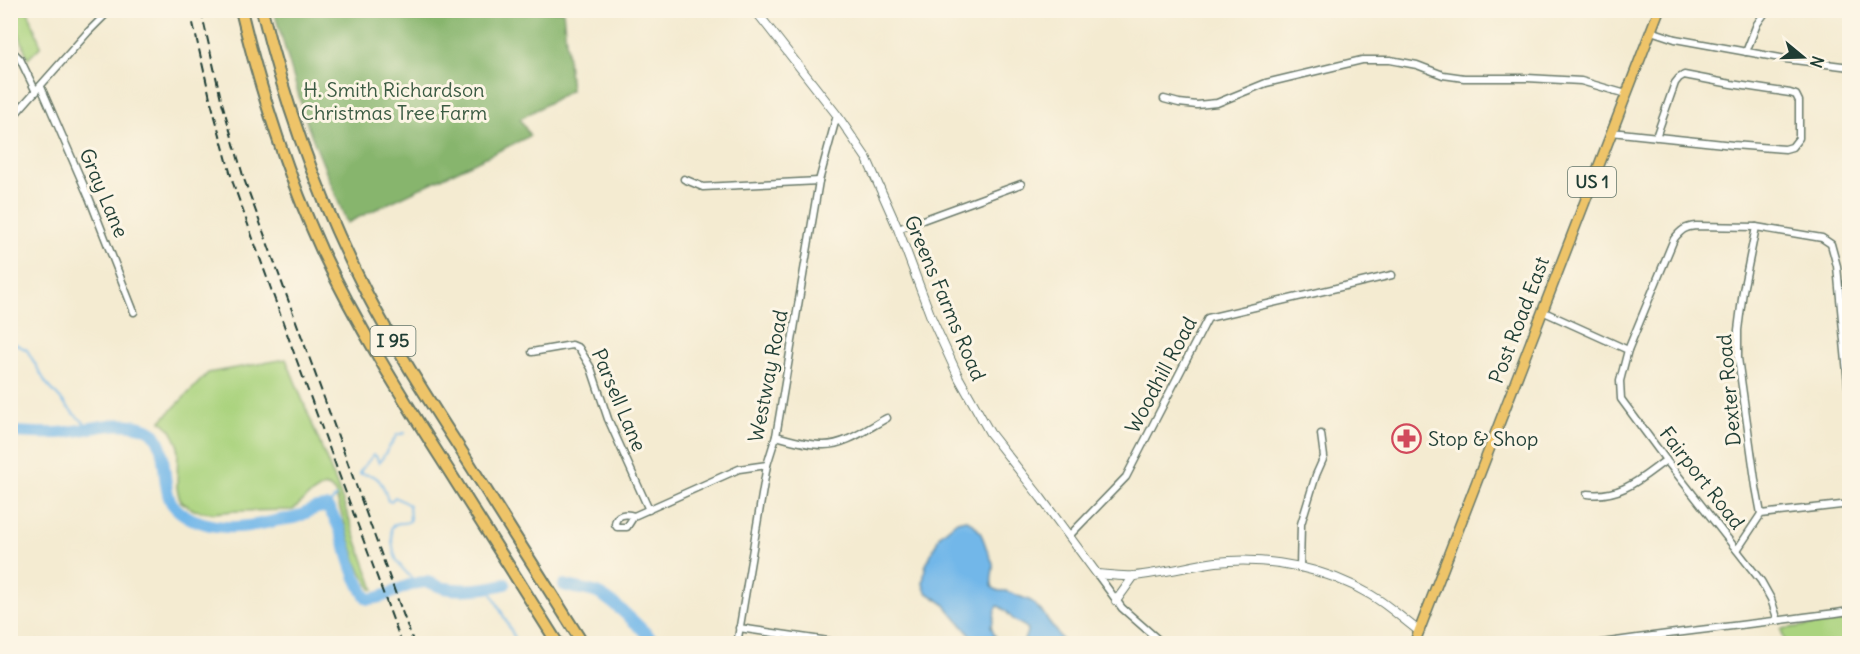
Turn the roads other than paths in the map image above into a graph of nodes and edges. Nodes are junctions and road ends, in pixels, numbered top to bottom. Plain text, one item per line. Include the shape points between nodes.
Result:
1 (110, 10) edge
2 (241, 10) edge
3 (262, 10) edge
4 (755, 10) edge
5 (1659, 10) edge
6 (1767, 10) edge
7 (1651, 31) junction
8 (10, 49) edge
9 (1746, 52) junction
10 (1850, 67) edge
11 (39, 90) junction
12 (1626, 94) junction
13 (1164, 99) dead end
14 (837, 115) junction
15 (10, 120) edge
16 (1611, 132) junction
17 (1656, 137) junction
18 (684, 179) dead end
19 (819, 181) junction
20 (1021, 184) dead end
21 (1756, 227) junction
22 (898, 229) junction
23 (1392, 275) dead end
24 (1542, 311) junction
25 (134, 312) dead end
26 (1628, 350) junction
27 (532, 352) dead end
28 (1850, 405) edge
29 (887, 418) dead end
30 (1321, 434) dead end
31 (776, 436) junction
32 (1666, 460) junction
33 (767, 465) junction
34 (1587, 495) dead end
35 (1850, 504) edge
36 (649, 510) junction
37 (1761, 514) junction
38 (634, 516) dead end
39 (1069, 536) junction
40 (1737, 550) junction
41 (1300, 567) junction
42 (1097, 574) junction
43 (1134, 576) junction
44 (1116, 601) junction
45 (1850, 610) edge
46 (1778, 621) junction
47 (740, 628) junction
48 (1419, 632) junction
49 (558, 644) edge
50 (583, 644) edge
51 (737, 644) edge
52 (849, 644) edge
53 (1163, 644) edge
54 (1414, 644) edge
55 (1595, 644) edge

1 - 11 street
2 - 49 highway, I 95 via 284,158 345,298 396,387
3 - 50 highway, I 95 via 302,144 362,285 417,381
4 - 14 street, Greens Farms Road
5 - 7 main road, Post Road East / US 1
6 - 9 street
7 - 9 street
7 - 12 main road, Post Road East / US 1
8 - 11 street, Gray Lane
9 - 10 street
11 - 15 street
11 - 25 street, Gray Lane via 90,200
12 - 13 street via 1581,81 1464,78 1390,60 1362,60 1266,83 1217,104
12 - 16 main road, Post Road East / US 1
14 - 19 street, Westway Road
14 - 22 street, Greens Farms Road via 867,159
16 - 17 street
16 - 24 main road, Post Road East / US 1
17 - 17 street via 1785,149 1799,138 1799,101 1790,93 1684,75 1675,83
18 - 19 street via 703,187
19 - 31 street, Westway Road
20 - 22 street
21 - 26 street, Fairport Road via 1696,226 1680,231
21 - 28 street via 1822,238 1831,244 1837,266
21 - 37 street, Dexter Road via 1743,291 1738,358
22 - 39 street, Greens Farms Road via 931,317 964,387 990,433
23 - 39 street, Woodhill Road via 1208,318 1126,477
24 - 26 street
24 - 48 main road, Post Road East / US 1
26 - 32 street, Fairport Road via 1620,381 1621,399
27 - 36 street, Parsell Lane via 572,345 579,348 591,368 608,419
29 - 31 street via 844,441 825,446
30 - 41 street via 1324,457 1301,524
31 - 33 street, Westway Road
32 - 34 street via 1616,493
32 - 40 street, Fairport Road
33 - 36 street via 739,469
33 - 47 street, Westway Road
35 - 37 street
36 - 38 street
37 - 40 street
39 - 42 street, Greens Farms Road
40 - 46 street, Fairport Road via 1761,581
41 - 43 street via 1227,561
41 - 48 street via 1360,589
42 - 43 street
42 - 44 street, Greens Farms Road
43 - 44 street
44 - 53 street, Greens Farms Road
45 - 46 street
46 - 55 street
47 - 51 street, Westway Road
47 - 52 street
48 - 54 main road, Post Road East / US 1

